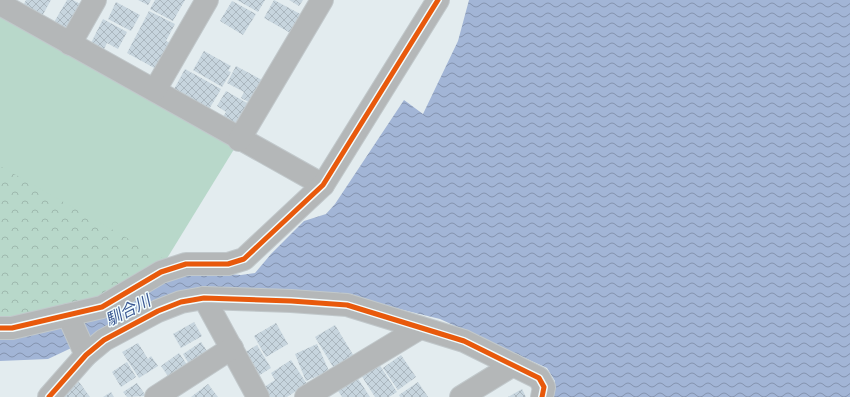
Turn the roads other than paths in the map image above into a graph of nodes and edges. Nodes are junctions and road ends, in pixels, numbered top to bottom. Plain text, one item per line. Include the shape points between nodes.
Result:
1 (95, 0) edge
2 (207, 0) edge
3 (322, 0) edge
4 (438, 0) edge
5 (0, 4) edge
6 (70, 44) junction
7 (155, 90) junction
8 (239, 140) junction
9 (323, 185) junction
10 (204, 298) junction
11 (68, 316) junction
12 (0, 328) edge
13 (420, 328) junction
14 (232, 348) junction
15 (86, 355) junction
16 (513, 365) junction
17 (51, 396) edge
18 (156, 397) edge
19 (258, 397) edge
20 (306, 397) edge
21 (461, 397) edge
22 (542, 397) edge

1 - 6 street
2 - 7 street
3 - 8 street
4 - 9 street
5 - 6 street
6 - 7 street
7 - 8 street
8 - 9 street
9 - 11 street via 244,259 228,264 186,264 161,272 102,307
10 - 13 street via 347,305
10 - 14 street
10 - 15 street via 181,302 158,311 104,340
11 - 12 street via 12,328
11 - 15 street
13 - 16 street via 464,341
13 - 20 street
14 - 18 street
14 - 19 street
15 - 17 street
16 - 21 street
16 - 22 street via 538,378 544,387

